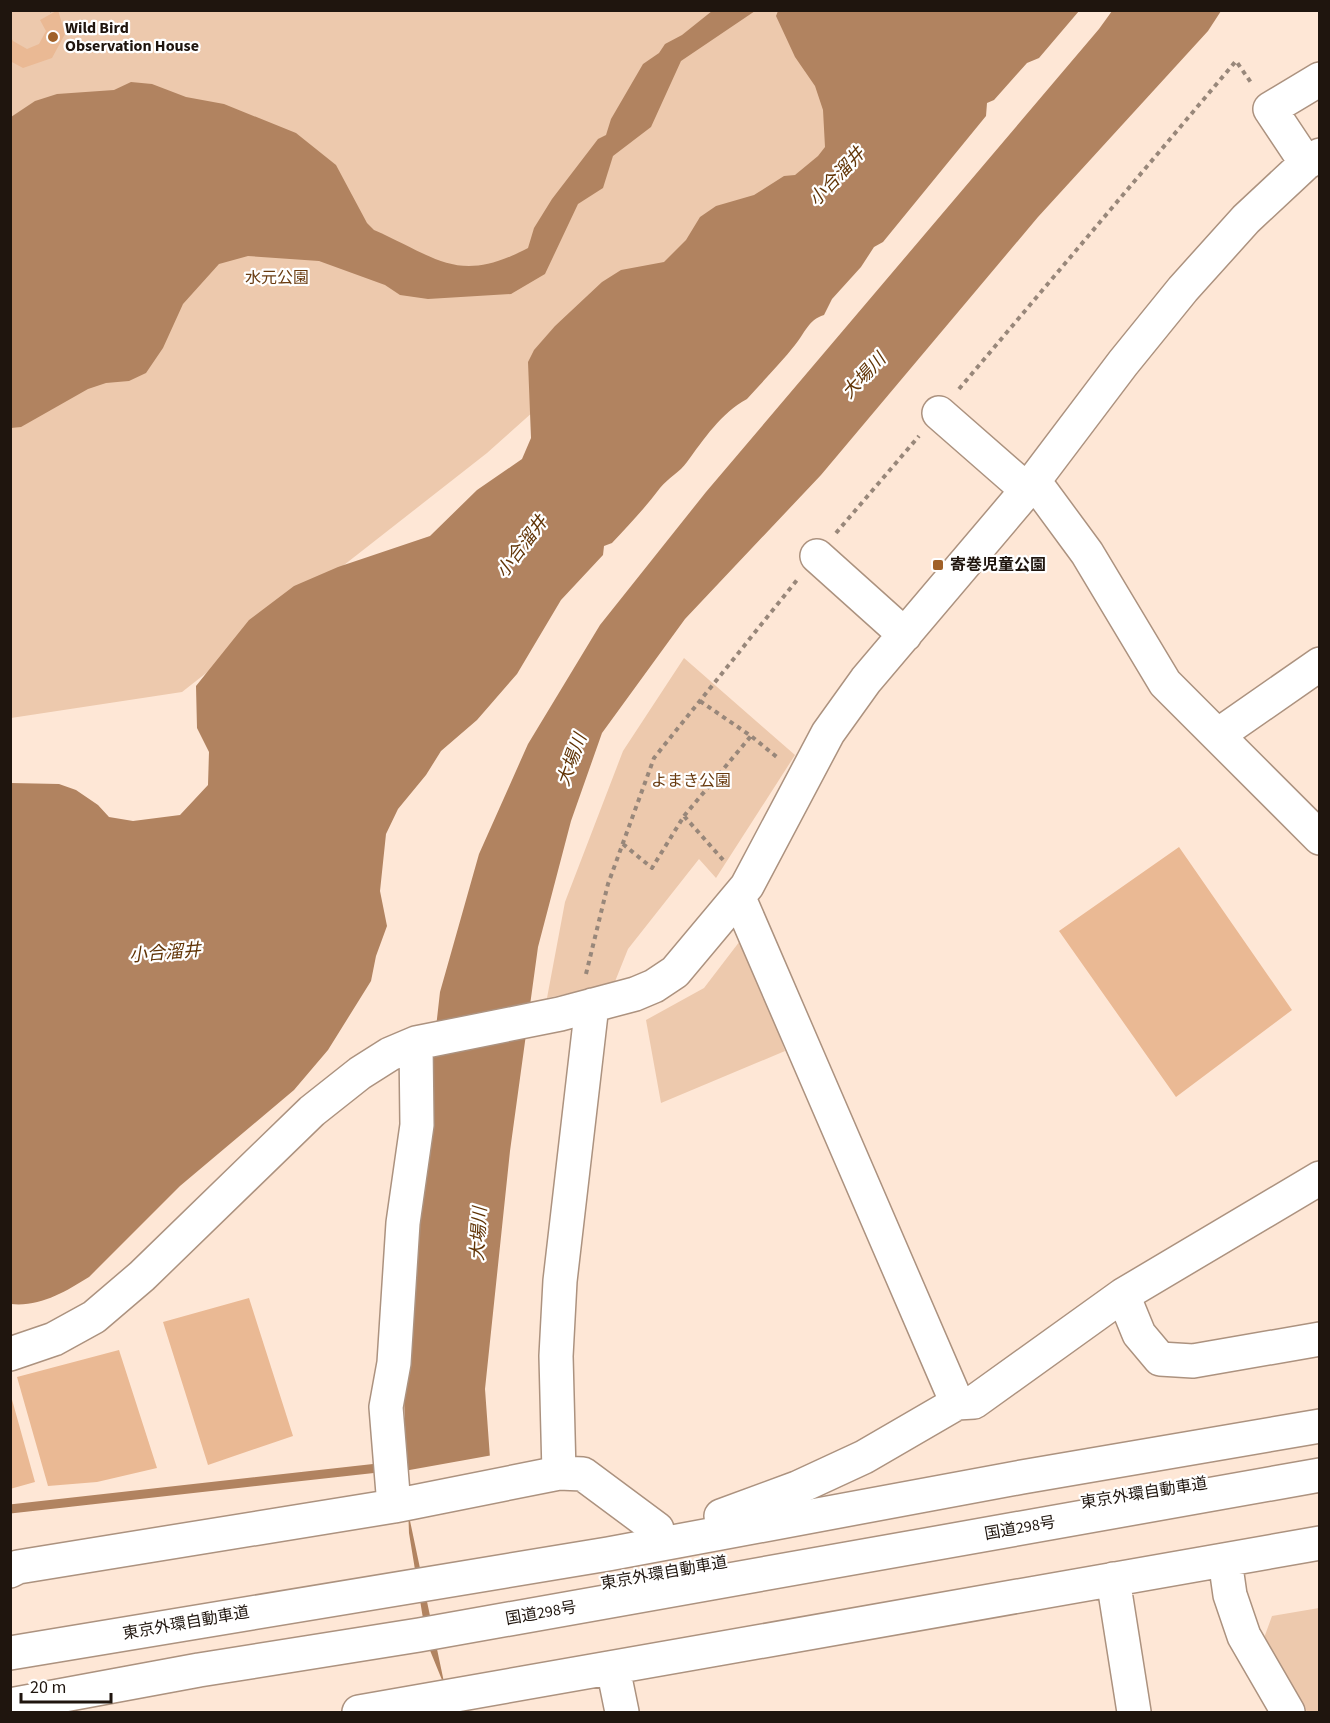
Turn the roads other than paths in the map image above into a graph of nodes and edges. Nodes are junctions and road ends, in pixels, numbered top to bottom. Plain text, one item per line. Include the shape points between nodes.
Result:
1 (1320, 79) edge
2 (1313, 159) edge
3 (939, 413) road end
4 (1030, 485) junction
5 (817, 556) road end
6 (905, 634) junction
7 (1320, 664) edge
8 (1218, 735) junction
9 (1320, 838) edge
10 (743, 892) junction
11 (576, 1010) junction
12 (422, 1042) junction
13 (1320, 1178) edge
14 (1123, 1295) junction
15 (1320, 1339) edge
16 (10, 1354) edge
17 (957, 1403) junction
18 (1320, 1412) edge
19 (1320, 1426) edge
20 (1320, 1464) edge
21 (559, 1473) junction
22 (1320, 1475) edge
23 (394, 1506) junction
24 (721, 1516) junction
25 (657, 1529) junction
26 (1320, 1543) edge
27 (1225, 1560) junction
28 (13, 1569) edge
29 (1113, 1579) junction
30 (10, 1637) edge
31 (10, 1653) edge
32 (598, 1671) junction
33 (10, 1691) edge
34 (10, 1705) edge
35 (434, 1706) edge
36 (359, 1713) edge
37 (622, 1713) edge
38 (1134, 1713) edge
39 (1288, 1713) edge

1 - 2 main road via 1270,110
2 - 4 main road via 1246,219 1183,289
3 - 4 main road
4 - 6 main road
4 - 8 main road via 1087,553 1166,683
5 - 6 main road
6 - 10 main road via 834,724
7 - 8 main road
8 - 9 main road
10 - 11 main road via 675,972 635,994
10 - 17 main road
11 - 12 main road
11 - 21 main road via 556,1356
12 - 16 main road via 390,1054 312,1111 142,1276 94,1317 54,1339
12 - 23 main road via 417,1125 403,1223 394,1363 386,1407
13 - 14 main road
14 - 15 main road via 1139,1334 1160,1359 1193,1361
14 - 17 main road via 974,1402
17 - 24 main road via 864,1457 797,1488
18 - 24 main road
19 - 31 main road, 東京外環自動車道 via 608,1554
20 - 33 main road, 東京外環自動車道 via 612,1582
21 - 23 main road
21 - 25 main road via 583,1474
22 - 34 main road, 国道298号
23 - 28 main road
24 - 25 main road
25 - 30 main road
26 - 27 main road
27 - 29 main road
27 - 39 main road via 1230,1595 1244,1636
29 - 32 main road
29 - 38 main road
32 - 35 main road
32 - 37 main road
35 - 36 main road

